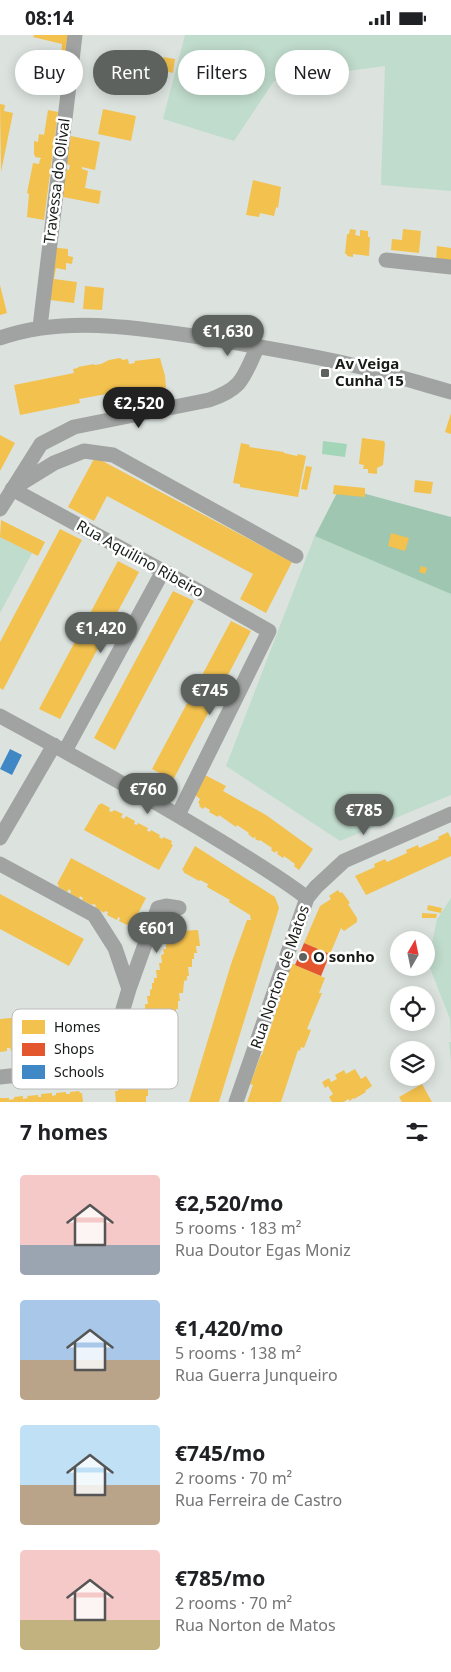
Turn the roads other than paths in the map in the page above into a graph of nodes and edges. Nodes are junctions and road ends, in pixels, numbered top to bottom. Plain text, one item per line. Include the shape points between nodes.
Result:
1 (75, 35) edge
2 (386, 260) dead end
3 (451, 267) edge
4 (40, 327) junction
5 (0, 338) edge
6 (258, 346) junction
7 (451, 392) edge
8 (12, 489) junction
9 (0, 509) edge
10 (296, 556) dead end
11 (163, 571) junction
12 (0, 716) edge
13 (59, 748) junction
14 (178, 815) junction
15 (451, 815) edge
16 (0, 838) edge
17 (0, 864) edge
18 (307, 898) junction
19 (179, 908) dead end
20 (129, 989) junction
21 (123, 1009) edge
22 (236, 1102) edge

1 - 4 street, Travessa do Olival
2 - 3 street
4 - 5 street
4 - 6 street via 92,325 133,328
6 - 7 street via 354,365
6 - 8 street via 241,380 226,394 74,427 41,444
8 - 9 street
8 - 10 street via 54,463 84,451 113,455
8 - 11 street, Rua Aquilino Ribeiro
11 - 13 street
11 - 14 street, Rua Aquilino Ribeiro via 268,631
12 - 13 street
13 - 14 street
13 - 16 street
14 - 18 street
15 - 18 street, Rua Norton de Matos via 344,861
17 - 20 street via 94,915 115,948
18 - 22 street, Rua Norton de Matos
19 - 20 street via 166,905 158,908
20 - 21 street

